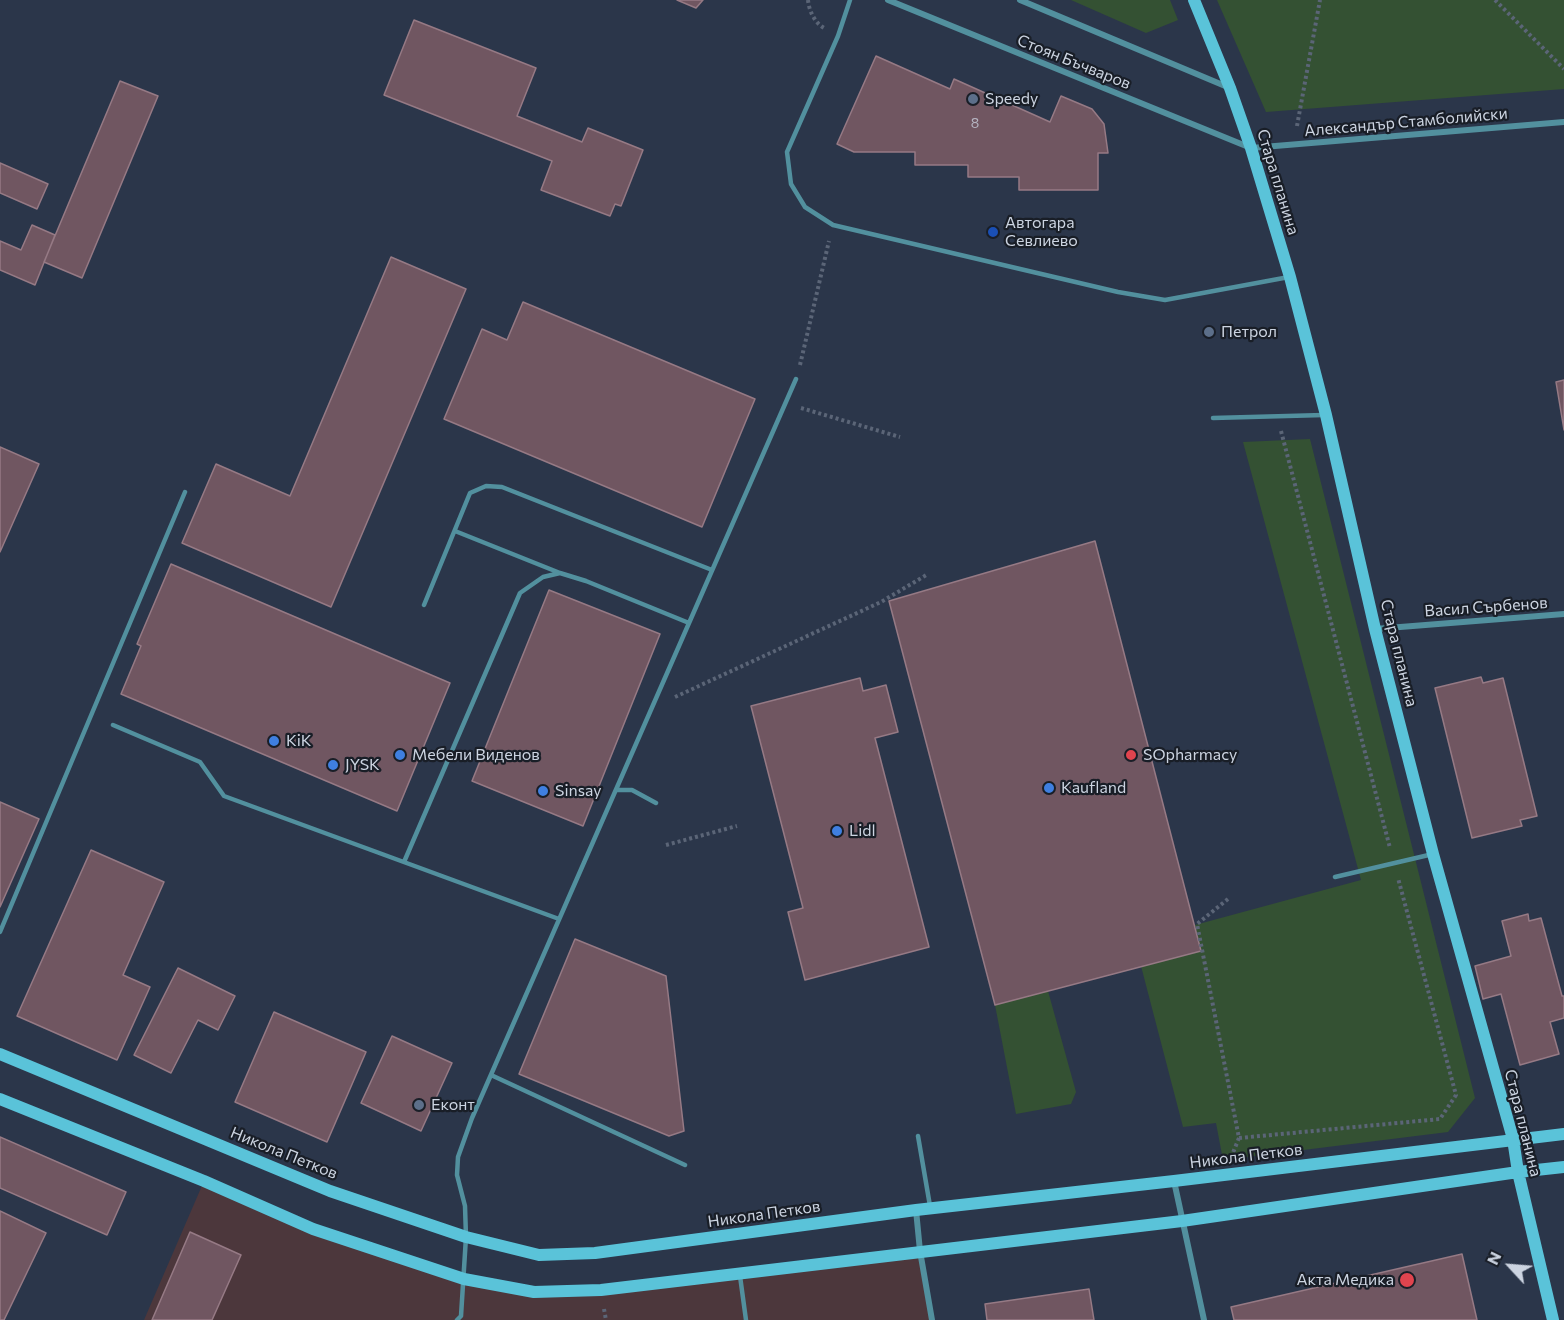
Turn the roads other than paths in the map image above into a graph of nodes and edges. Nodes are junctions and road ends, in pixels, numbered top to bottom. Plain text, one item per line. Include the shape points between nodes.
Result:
1 (850, 0) edge
2 (888, 0) edge
3 (1020, 0) edge
4 (1194, 0) edge
5 (1230, 88) junction
6 (1564, 122) edge
7 (1251, 148) junction
8 (1290, 277) junction
9 (796, 380) road end
10 (1326, 415) junction
11 (1213, 418) dead end
12 (185, 492) dead end
13 (455, 531) junction
14 (712, 570) junction
15 (560, 573) junction
16 (424, 605) dead end
17 (1564, 614) edge
18 (689, 623) junction
19 (1375, 629) junction
20 (112, 724) dead end
21 (616, 790) junction
22 (656, 803) dead end
23 (1432, 854) junction
24 (404, 862) junction
25 (1335, 877) dead end
26 (559, 919) junction
27 (0, 932) edge
28 (0, 1054) edge
29 (491, 1075) junction
30 (0, 1099) edge
31 (1564, 1134) edge
32 (918, 1136) dead end
33 (1513, 1139) junction
34 (685, 1165) dead end
35 (1564, 1167) edge
36 (1518, 1172) junction
37 (1174, 1181) junction
38 (931, 1208) junction
39 (916, 1210) junction
40 (1182, 1221) junction
41 (466, 1237) junction
42 (920, 1251) junction
43 (739, 1273) junction
44 (464, 1279) junction
45 (457, 1320) edge
46 (746, 1320) edge
47 (932, 1320) edge
48 (1204, 1320) edge
49 (1553, 1320) edge

1 - 8 lane via 788,152 791,184 805,207 833,225 1107,290 1165,300
2 - 7 street, Стоян Бъчваров
3 - 5 street
4 - 5 main road, Стара планина
5 - 7 main road, Стара планина
6 - 7 street, Александър Стамболийски
7 - 8 main road, Стара планина
8 - 10 main road, Стара планина
9 - 14 lane
10 - 11 lane
10 - 19 main road, Стара планина
12 - 27 lane
13 - 14 lane via 470,493 486,486 502,487
13 - 15 lane
13 - 16 lane
14 - 18 lane
15 - 18 lane
15 - 24 lane via 543,577 520,593
17 - 19 street, Васил Сърбенов
18 - 21 lane
19 - 23 main road, Стара планина
20 - 24 lane via 200,762 224,796
21 - 22 lane via 632,790
21 - 26 lane
23 - 25 lane
23 - 33 main road, Стара планина
24 - 26 lane
26 - 29 lane
28 - 41 main road, Никола Петков via 330,1191
29 - 34 lane
29 - 41 lane via 458,1157
30 - 44 main road via 313,1229
31 - 33 main road, Никола Петков
32 - 38 lane
33 - 36 main road, Стара планина
33 - 37 main road, Никола Петков
35 - 36 main road
36 - 40 main road
36 - 49 main road, Стара планина
37 - 38 main road, Никола Петков
37 - 40 street
38 - 39 main road, Никола Петков
39 - 41 main road, Никола Петков via 595,1253 539,1255
39 - 42 street
40 - 42 main road
40 - 48 street
41 - 44 lane
42 - 43 main road
42 - 47 street
43 - 44 main road via 602,1290 534,1292
43 - 46 lane
44 - 45 lane via 461,1316

